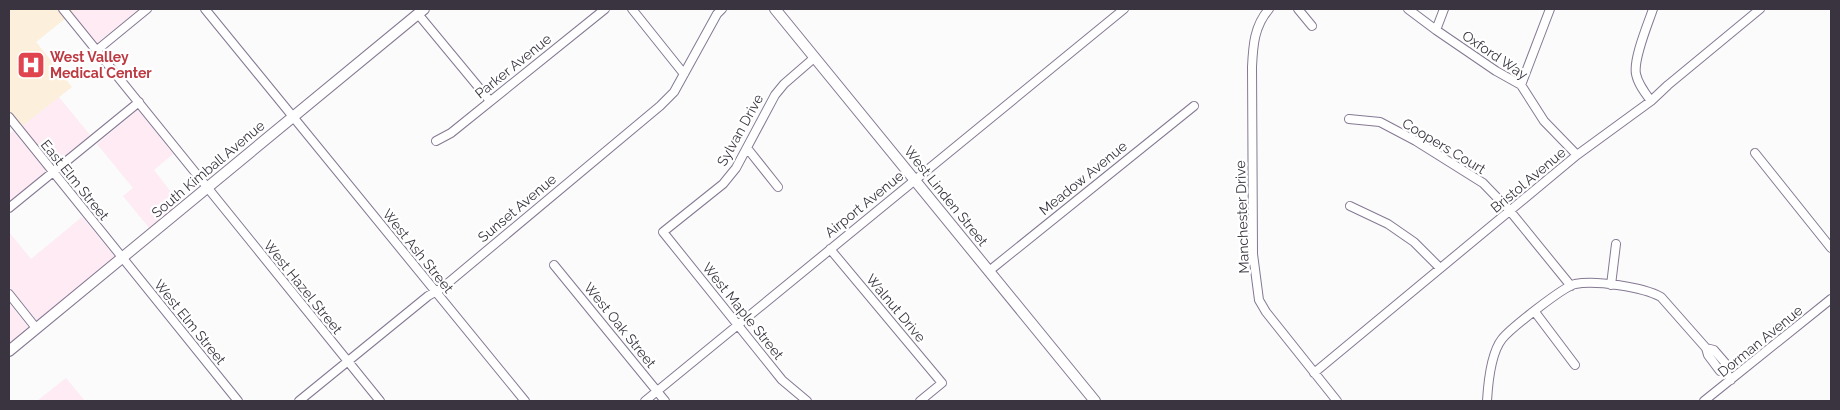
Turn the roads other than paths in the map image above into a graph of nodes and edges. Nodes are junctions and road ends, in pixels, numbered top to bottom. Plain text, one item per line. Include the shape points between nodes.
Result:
1 (63, 9) edge
2 (147, 9) edge
3 (205, 9) edge
4 (604, 9) edge
5 (632, 9) edge
6 (722, 9) edge
7 (774, 9) edge
8 (1122, 9) edge
9 (1269, 9) edge
10 (1298, 9) edge
11 (1408, 9) edge
12 (1444, 9) edge
13 (1550, 9) edge
14 (1653, 9) edge
15 (1760, 9) edge
16 (421, 11) edge
17 (1312, 26) dead end
18 (1436, 30) junction
19 (96, 50) junction
20 (814, 58) junction
21 (684, 74) junction
22 (1521, 85) junction
23 (490, 101) junction
24 (1651, 101) junction
25 (139, 102) junction
26 (1194, 106) dead end
27 (293, 116) junction
28 (9, 117) edge
29 (1349, 119) dead end
30 (436, 140) dead end
31 (747, 148) junction
32 (1755, 153) dead end
33 (1577, 155) junction
34 (53, 172) junction
35 (914, 180) junction
36 (778, 187) dead end
37 (207, 188) junction
38 (1350, 206) dead end
39 (9, 208) edge
40 (1510, 211) junction
41 (663, 232) joint
42 (1616, 244) dead end
43 (1831, 248) edge
44 (830, 249) junction
45 (122, 258) junction
46 (554, 265) dead end
47 (1440, 268) junction
48 (989, 271) junction
49 (1611, 285) junction
50 (1571, 286) junction
51 (435, 292) junction
52 (9, 294) edge
53 (1831, 299) edge
54 (1535, 312) junction
55 (738, 324) junction
56 (36, 328) junction
57 (9, 351) edge
58 (348, 362) junction
59 (1575, 365) dead end
60 (1314, 373) junction
61 (1732, 380) junction
62 (657, 391) junction
63 (238, 401) edge
64 (299, 401) edge
65 (380, 401) edge
66 (525, 401) edge
67 (644, 401) edge
68 (665, 401) edge
69 (807, 401) edge
70 (920, 401) edge
71 (1095, 401) edge
72 (1337, 401) edge
73 (1488, 401) edge
74 (1704, 401) edge

1 - 19 street, West Hazel Street
2 - 19 street
3 - 27 street, West Ash Street
4 - 23 street, Parker Avenue
5 - 21 street
6 - 21 street, Sunset Avenue
7 - 20 street, West Linden Street
8 - 35 street, Airport Avenue
9 - 60 street, Manchester Drive via 1260,19 1254,41 1253,254 1259,300
10 - 17 street
11 - 18 street, Oxford Way
12 - 18 street
13 - 22 street
14 - 24 street via 1635,73
15 - 24 street, Bristol Avenue
16 - 23 street
16 - 27 street, South Kimball Avenue
18 - 22 street, Oxford Way via 1496,72
19 - 25 street, West Hazel Street
20 - 31 street, Sylvan Drive via 775,95
20 - 35 street, West Linden Street
21 - 51 street, Sunset Avenue via 674,92 660,106
22 - 33 street, Oxford Way via 1544,121
23 - 30 street, Parker Avenue via 451,133
24 - 33 street, Bristol Avenue
25 - 34 street
25 - 37 street, West Hazel Street
26 - 48 street, Meadow Avenue
27 - 37 street, South Kimball Avenue
27 - 51 street, West Ash Street
28 - 34 street, East Elm Street
29 - 40 street, Coopers Court via 1380,122 1416,142 1483,183
31 - 36 street
31 - 41 street, Sylvan Drive via 723,184
32 - 43 street
33 - 40 street, Bristol Avenue
34 - 39 street
34 - 45 street, East Elm Street
35 - 44 street, Airport Avenue
35 - 48 street, West Linden Street
37 - 45 street, South Kimball Avenue
37 - 58 street, West Hazel Street
38 - 47 street via 1388,224
40 - 47 street, Bristol Avenue
40 - 50 street, Coopers Court
41 - 55 street, West Maple Street
42 - 49 street
44 - 55 street, Airport Avenue
44 - 70 street, Walnut Drive via 942,382
45 - 56 street, South Kimball Avenue
45 - 63 street, West Elm Street
46 - 62 street, West Oak Street
47 - 60 street, Bristol Avenue
48 - 71 street, West Linden Street
49 - 50 street
49 - 61 street via 1640,289 1661,297 1706,348 1714,350 1727,365 1725,370
50 - 54 street
51 - 58 street, Sunset Avenue
51 - 66 street, West Ash Street
52 - 56 street
53 - 61 street, Dorman Avenue
54 - 59 street
54 - 73 street via 1502,339 1495,355
55 - 62 street, Airport Avenue
55 - 69 street, West Maple Street via 782,380
56 - 57 street, South Kimball Avenue
58 - 64 street, Sunset Avenue
58 - 65 street, West Hazel Street
60 - 72 street, Manchester Drive
61 - 74 street, Dorman Avenue
62 - 67 street, Airport Avenue
62 - 68 street, West Oak Street

